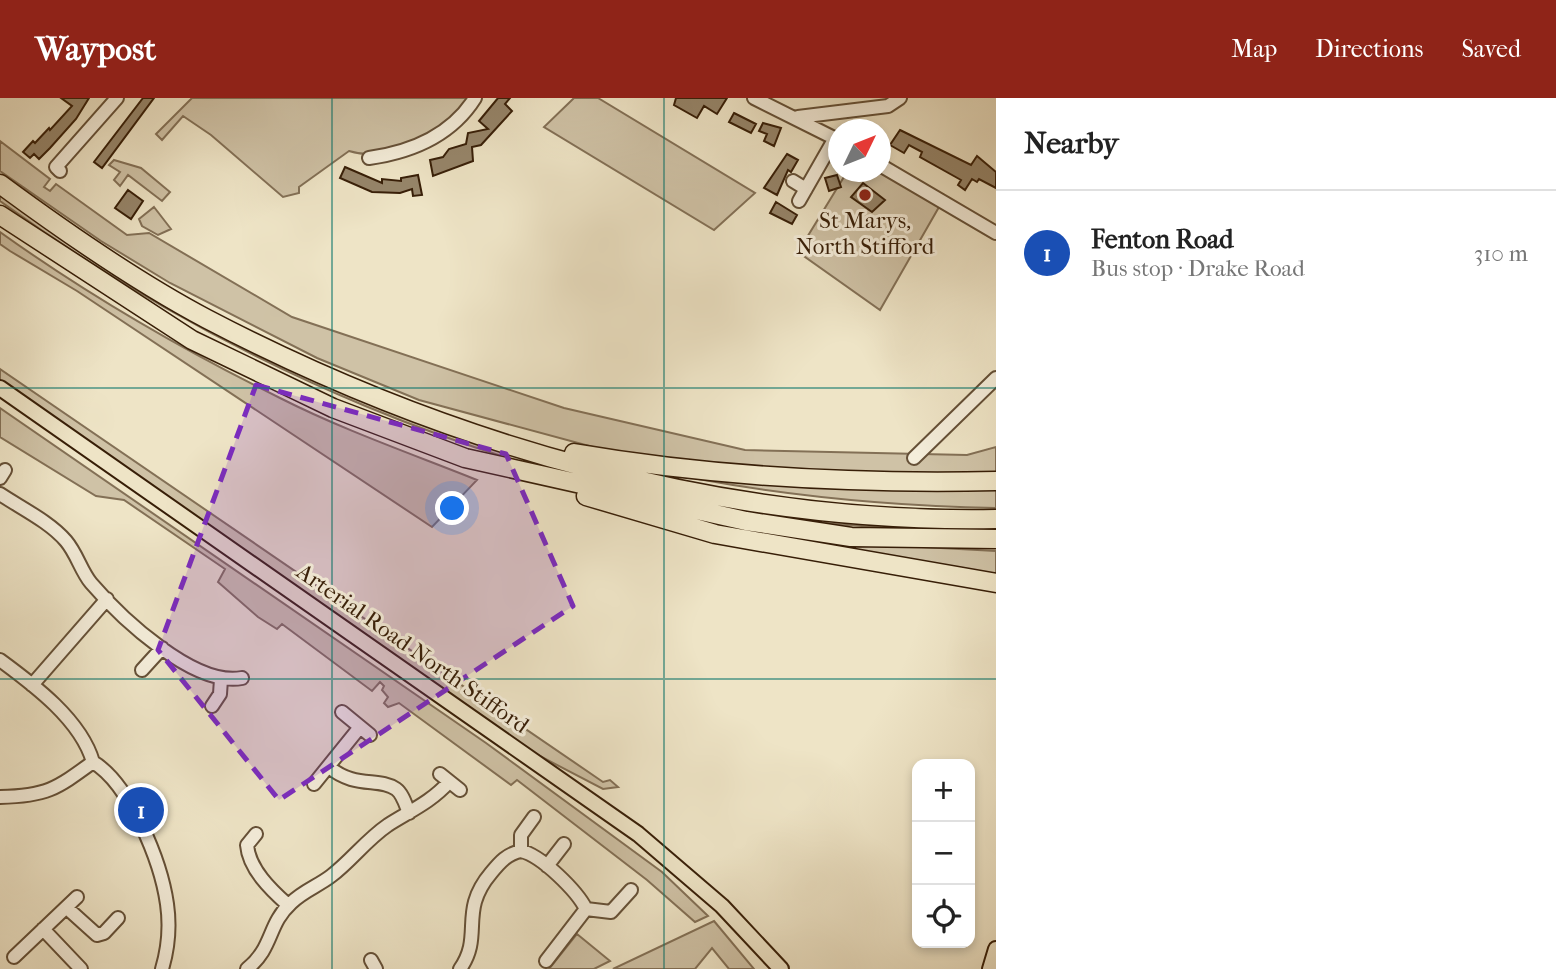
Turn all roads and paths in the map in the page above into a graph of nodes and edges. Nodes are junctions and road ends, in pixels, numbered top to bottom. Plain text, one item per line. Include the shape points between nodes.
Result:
1 (117, 98) edge
2 (475, 98) edge
3 (754, 98) edge
4 (900, 98) edge
5 (798, 117) junction
6 (828, 134) edge
7 (828, 154) edge
8 (369, 158) dead end
9 (55, 171) dead end
10 (891, 171) edge
11 (793, 181) dead end
12 (0, 184) edge
13 (806, 189) junction
14 (799, 201) dead end
15 (0, 215) edge
16 (996, 233) edge
17 (996, 378) edge
18 (0, 388) edge
19 (482, 438) junction
20 (914, 458) dead end
21 (512, 470) junction
22 (996, 481) edge
23 (0, 494) edge
24 (996, 519) edge
25 (996, 539) edge
26 (996, 583) edge
27 (107, 599) junction
28 (162, 648) junction
29 (0, 660) edge
30 (142, 670) dead end
31 (242, 678) dead end
32 (221, 679) junction
33 (32, 685) junction
34 (212, 706) dead end
35 (342, 712) dead end
36 (93, 762) junction
37 (329, 767) junction
38 (450, 782) dead end
39 (314, 785) dead end
40 (0, 797) edge
41 (409, 813) junction
42 (534, 817) dead end
43 (256, 834) dead end
44 (564, 844) dead end
45 (521, 851) junction
46 (547, 866) junction
47 (631, 890) dead end
48 (77, 897) dead end
49 (288, 905) junction
50 (67, 908) junction
51 (586, 909) junction
52 (118, 918) dead end
53 (43, 929) junction
54 (996, 949) edge
55 (14, 957) dead end
56 (546, 961) dead end
57 (81, 969) edge
58 (162, 969) edge
59 (247, 969) edge
60 (460, 969) edge
61 (781, 969) edge
62 (989, 969) edge

1 - 9 street
2 - 8 street via 440,134 403,154
3 - 5 street
4 - 5 street via 888,106
5 - 6 street
7 - 13 street
10 - 16 street
11 - 13 street
12 - 19 highway via 206,318 336,379
13 - 14 street
15 - 21 highway via 192,340 333,408 466,458
17 - 20 street
18 - 61 main road, Arterial Road North Stifford via 638,834 722,905
19 - 22 highway via 759,477
19 - 24 highway via 635,480 742,499 850,514
21 - 25 highway via 746,521 851,537
21 - 26 highway via 618,508 715,534
23 - 27 street via 66,541 89,580
27 - 28 street
27 - 33 street
28 - 30 street
28 - 32 street via 191,668
29 - 33 street
31 - 32 street
32 - 34 street via 220,694
33 - 36 street via 71,723
35 - 37 street via 365,731
36 - 40 street via 53,790 35,796
36 - 58 street via 122,793 158,867 167,906
37 - 39 street
37 - 41 street via 350,781 393,788
38 - 41 street
41 - 49 street
42 - 45 street via 521,835
43 - 49 street via 247,845 248,856 266,886
44 - 46 street
45 - 46 street via 539,857
45 - 60 street via 503,859 479,887 471,906 469,952
46 - 51 street
47 - 51 street via 611,912
48 - 50 street
49 - 59 street via 261,957
50 - 52 street via 97,935
50 - 53 street
51 - 56 street
53 - 55 street
53 - 57 street
54 - 62 main road

